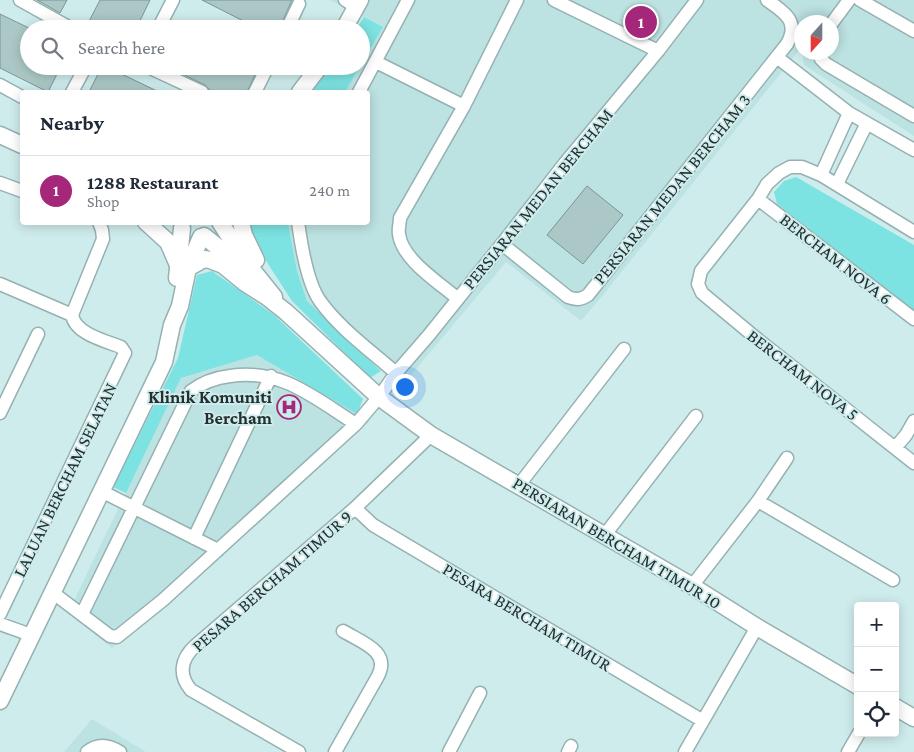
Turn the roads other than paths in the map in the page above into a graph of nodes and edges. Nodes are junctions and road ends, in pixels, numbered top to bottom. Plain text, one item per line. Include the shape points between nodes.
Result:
1 (20, 0) edge
2 (173, 0) edge
3 (408, 0) edge
4 (517, 0) edge
5 (554, 0) edge
6 (697, 0) edge
7 (766, 0) edge
8 (849, 0) edge
9 (860, 0) edge
10 (354, 2) edge
11 (299, 4) dead end
12 (838, 15) edge
13 (56, 20) edge
14 (163, 20) edge
15 (291, 20) edge
16 (347, 20) edge
17 (914, 31) edge
18 (658, 52) junction
19 (778, 58) junction
20 (822, 60) edge
21 (376, 62) junction
22 (370, 73) edge
23 (81, 75) edge
24 (165, 75) edge
25 (264, 75) edge
26 (313, 75) edge
27 (369, 75) edge
28 (0, 85) edge
29 (73, 90) edge
30 (198, 90) edge
31 (257, 90) edge
32 (302, 90) edge
33 (360, 90) edge
34 (20, 96) edge
35 (464, 106) junction
36 (849, 113) junction
37 (914, 116) edge
38 (867, 123) junction
39 (0, 135) edge
40 (0, 142) edge
41 (20, 144) edge
42 (914, 150) edge
43 (20, 151) edge
44 (821, 175) junction
45 (0, 183) edge
46 (837, 184) junction
47 (20, 190) edge
48 (758, 199) junction
49 (100, 225) edge
50 (149, 225) edge
51 (180, 225) edge
52 (181, 225) edge
53 (217, 225) edge
54 (221, 225) edge
55 (242, 225) edge
56 (298, 225) edge
57 (914, 232) edge
58 (202, 236) junction
59 (502, 244) junction
60 (184, 268) junction
61 (0, 284) edge
62 (267, 292) junction
63 (458, 299) junction
64 (72, 315) junction
65 (914, 319) edge
66 (38, 334) dead end
67 (624, 349) dead end
68 (396, 373) junction
69 (270, 376) junction
70 (6, 385) edge
71 (379, 397) junction
72 (0, 413) edge
73 (696, 416) dead end
74 (914, 421) edge
75 (356, 424) junction
76 (431, 435) junction
77 (895, 448) junction
78 (787, 458) dead end
79 (914, 463) edge
80 (519, 485) junction
81 (102, 492) junction
82 (758, 501) junction
83 (135, 508) junction
84 (356, 508) junction
85 (604, 536) junction
86 (194, 538) junction
87 (218, 550) junction
88 (893, 580) dead end
89 (692, 586) junction
90 (52, 592) junction
91 (0, 614) edge
92 (82, 614) junction
93 (0, 624) edge
94 (757, 627) junction
95 (343, 631) dead end
96 (31, 636) junction
97 (854, 684) edge
98 (480, 693) dead end
99 (0, 701) edge
100 (899, 709) edge
101 (914, 718) edge
102 (703, 721) junction
103 (857, 737) edge
104 (87, 752) edge
105 (120, 752) edge
106 (299, 752) edge
107 (335, 752) edge
108 (449, 752) edge
109 (685, 752) edge
110 (848, 752) edge

1 - 13 street
2 - 14 street
3 - 21 street
4 - 35 street
5 - 18 street
6 - 18 street, PERSIARAN MEDAN BERCHAM
7 - 19 street, PERSIARAN MEDAN BERCHAM 3 via 783,12 791,24 791,38
8 - 12 street
9 - 17 street
10 - 16 street
11 - 15 street
18 - 59 street, PERSIARAN MEDAN BERCHAM
19 - 36 street
19 - 59 street, PERSIARAN MEDAN BERCHAM 3 via 588,295 575,300 568,297
20 - 37 street
21 - 22 street
21 - 35 street
23 - 29 street
24 - 30 street
25 - 31 street
26 - 32 street
27 - 33 street
28 - 34 street
35 - 63 street via 400,218 399,233 409,257
36 - 38 street
36 - 44 street
38 - 42 street
38 - 46 street
39 - 41 street
40 - 43 street
44 - 46 street
44 - 48 street via 802,167 790,167 767,184
45 - 47 street
46 - 57 street
48 - 65 street, BERCHAM NOVA 6
48 - 77 street, BERCHAM NOVA 5 via 702,271 698,284 702,293
49 - 64 street via 103,239
50 - 60 street via 168,242
51 - 60 street
52 - 58 street via 187,234
53 - 58 street
54 - 62 street
55 - 62 street via 260,266
56 - 68 street via 304,258 319,300 347,330
58 - 60 street
58 - 62 street
59 - 63 street, PERSIARAN MEDAN BERCHAM
60 - 62 street via 204,259 216,262 245,283
60 - 81 street via 173,304 164,362
61 - 64 street
62 - 71 street, PERSIARAN BERCHAM TIMUR 10
63 - 68 street, PERSIARAN MEDAN BERCHAM
64 - 91 street, LALUAN BERCHAM SELATAN via 73,322 80,328 121,348 125,357
66 - 70 street
67 - 80 street
68 - 71 street, PERSIARAN MEDAN BERCHAM
69 - 75 street via 290,383
69 - 83 street via 247,373 215,378 191,391
69 - 86 street
70 - 72 street
71 - 75 street, PERSIARAN MEDAN BERCHAM
71 - 76 street, PERSIARAN BERCHAM TIMUR 10
73 - 85 street
74 - 77 street
75 - 87 street, PERSIARAN MEDAN BERCHAM
76 - 80 street, PERSIARAN BERCHAM TIMUR 10
76 - 84 street, PESARA BERCHAM TIMUR 9
77 - 79 street, BERCHAM NOVA 5
78 - 82 street
80 - 85 street, PERSIARAN BERCHAM TIMUR 10
81 - 83 street
81 - 90 street
82 - 88 street
82 - 89 street
83 - 86 street
83 - 92 street
84 - 102 street, PESARA BERCHAM TIMUR via 373,526
84 - 106 street, PESARA BERCHAM TIMUR 9 via 195,646 183,662 182,675 191,690
85 - 89 street, PERSIARAN BERCHAM TIMUR 10
86 - 87 street
87 - 92 street, PERSIARAN MEDAN BERCHAM via 116,638
89 - 94 street, PERSIARAN BERCHAM TIMUR 10
90 - 92 street
90 - 96 street
93 - 96 street
94 - 97 street, PERSIARAN BERCHAM TIMUR 10
94 - 102 street
95 - 107 street via 374,650 382,664
96 - 99 street
98 - 108 street
100 - 101 street
102 - 109 street
103 - 110 street
104 - 105 street via 97,746 112,747

